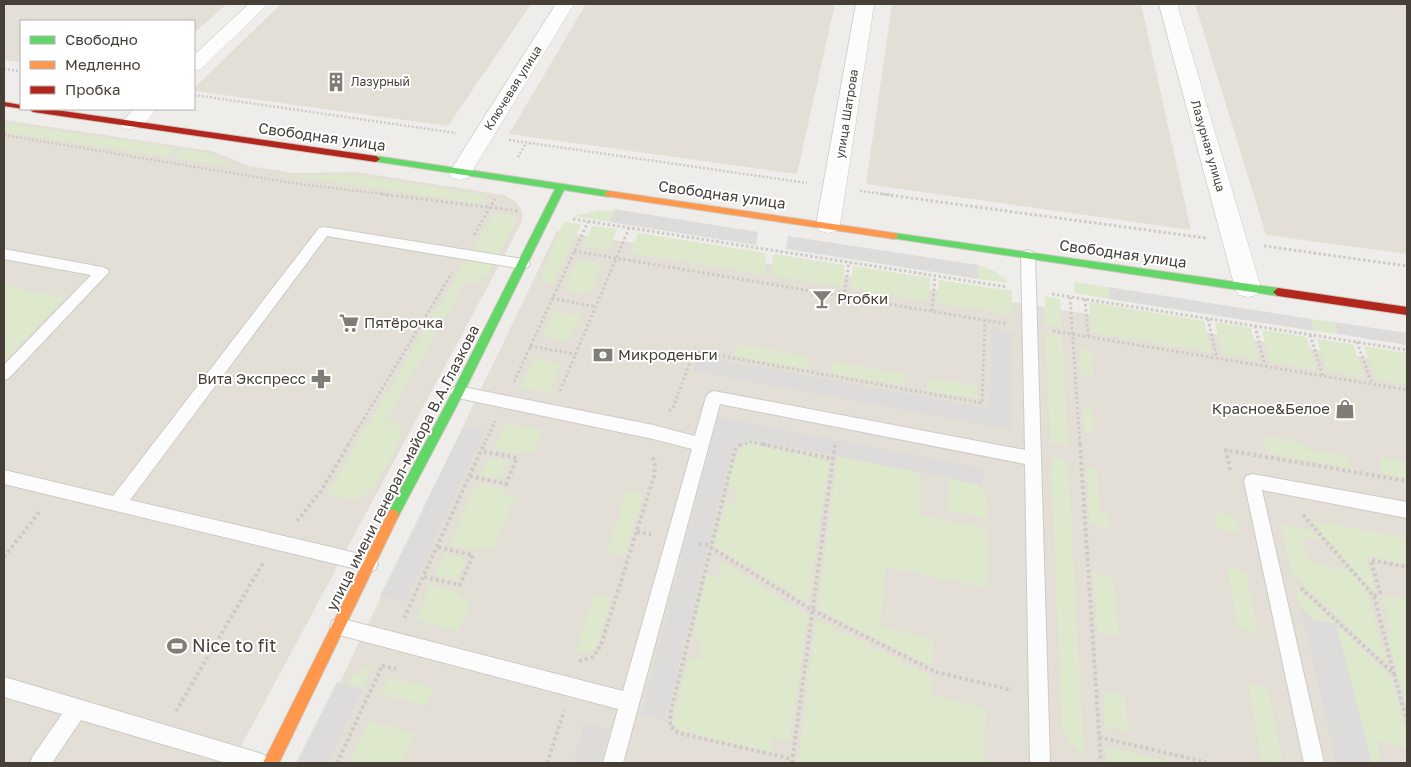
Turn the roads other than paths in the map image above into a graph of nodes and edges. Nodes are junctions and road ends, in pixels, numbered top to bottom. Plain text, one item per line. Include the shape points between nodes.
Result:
1 (260, 4) edge
2 (565, 4) edge
3 (865, 4) edge
4 (1168, 4) edge
5 (195, 64) edge
6 (4, 104) edge
7 (20, 107) edge
8 (39, 110) edge
9 (145, 110) edge
10 (130, 124) junction
11 (460, 173) junction
12 (561, 186) junction
13 (828, 225) junction
14 (4, 254) edge
15 (1028, 255) junction
16 (523, 264) junction
17 (1248, 288) junction
18 (1407, 311) edge
19 (4, 374) edge
20 (458, 392) junction
21 (700, 444) junction
22 (1034, 459) junction
23 (4, 477) edge
24 (117, 504) junction
25 (1407, 510) edge
26 (369, 564) junction
27 (339, 627) junction
28 (4, 687) edge
29 (630, 702) junction
30 (77, 709) junction
31 (40, 763) edge
32 (259, 763) edge
33 (271, 763) edge
34 (613, 763) edge
35 (1040, 763) edge
36 (1314, 763) edge

1 - 5 street
2 - 11 street, Ключевая улица
3 - 13 street, улица Шатрова
4 - 17 street, Лазурная улица
6 - 7 main road
8 - 10 main road, Свободная улица
9 - 10 street
10 - 11 main road, Свободная улица
11 - 12 main road, Свободная улица
12 - 13 main road, Свободная улица
12 - 16 main road, улица имени генерал-майора В.А.Глазкова
13 - 15 main road, Свободная улица
14 - 19 lane via 102,272
15 - 17 main road, Свободная улица
15 - 22 lane
16 - 20 main road, улица имени генерал-майора В.А.Глазкова
16 - 24 lane via 324,231
17 - 18 main road, Свободная улица
20 - 21 lane
20 - 26 main road, улица имени генерал-майора В.А.Глазкова
21 - 22 lane via 714,397
21 - 29 lane
22 - 35 lane
23 - 24 lane
24 - 26 lane
25 - 36 lane via 1252,481
26 - 27 main road, улица имени генерал-майора В.А.Глазкова
27 - 29 lane
27 - 33 main road, улица имени генерал-майора В.А.Глазкова
28 - 30 lane
29 - 34 lane
30 - 31 lane
30 - 32 lane

